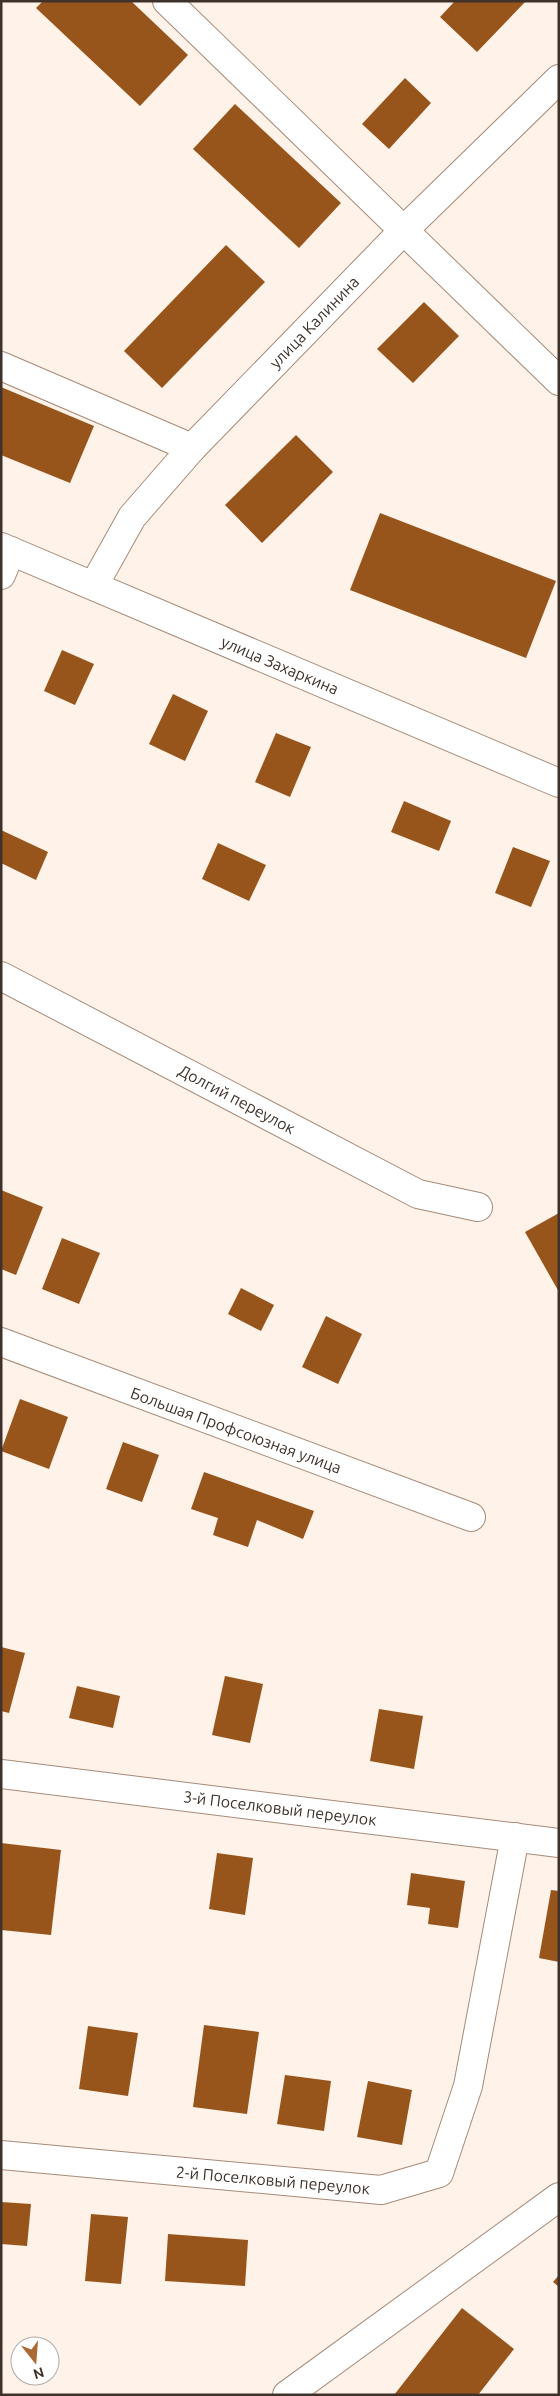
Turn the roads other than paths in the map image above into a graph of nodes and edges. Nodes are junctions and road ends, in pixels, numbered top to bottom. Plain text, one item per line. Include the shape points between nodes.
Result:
1 (167, 1) edge
2 (559, 79) edge
3 (404, 230) junction
4 (1, 366) edge
5 (559, 381) edge
6 (192, 448) junction
7 (5, 558) edge
8 (94, 585) junction
9 (559, 783) edge
10 (1, 976) edge
11 (478, 1207) dead end
12 (1, 1342) edge
13 (471, 1518) dead end
14 (1, 1774) edge
15 (515, 1838) junction
16 (559, 1843) edge
17 (1, 2155) edge
18 (559, 2198) edge
19 (287, 2395) edge

1 - 3 street
2 - 3 street, улица Калинина
3 - 5 street
3 - 6 street, улица Калинина
4 - 6 street
6 - 8 street, улица Калинина via 132,517
7 - 8 street, улица Захаркина
8 - 9 street, улица Захаркина
10 - 11 street, Долгий переулок via 418,1194
12 - 13 street, Большая Профсоюзная улица
14 - 15 street, 3-й Поселковый переулок
15 - 16 street, 3-й Поселковый переулок
15 - 17 street, 2-й Поселковый переулок via 468,2086 439,2173 381,2190
18 - 19 street

